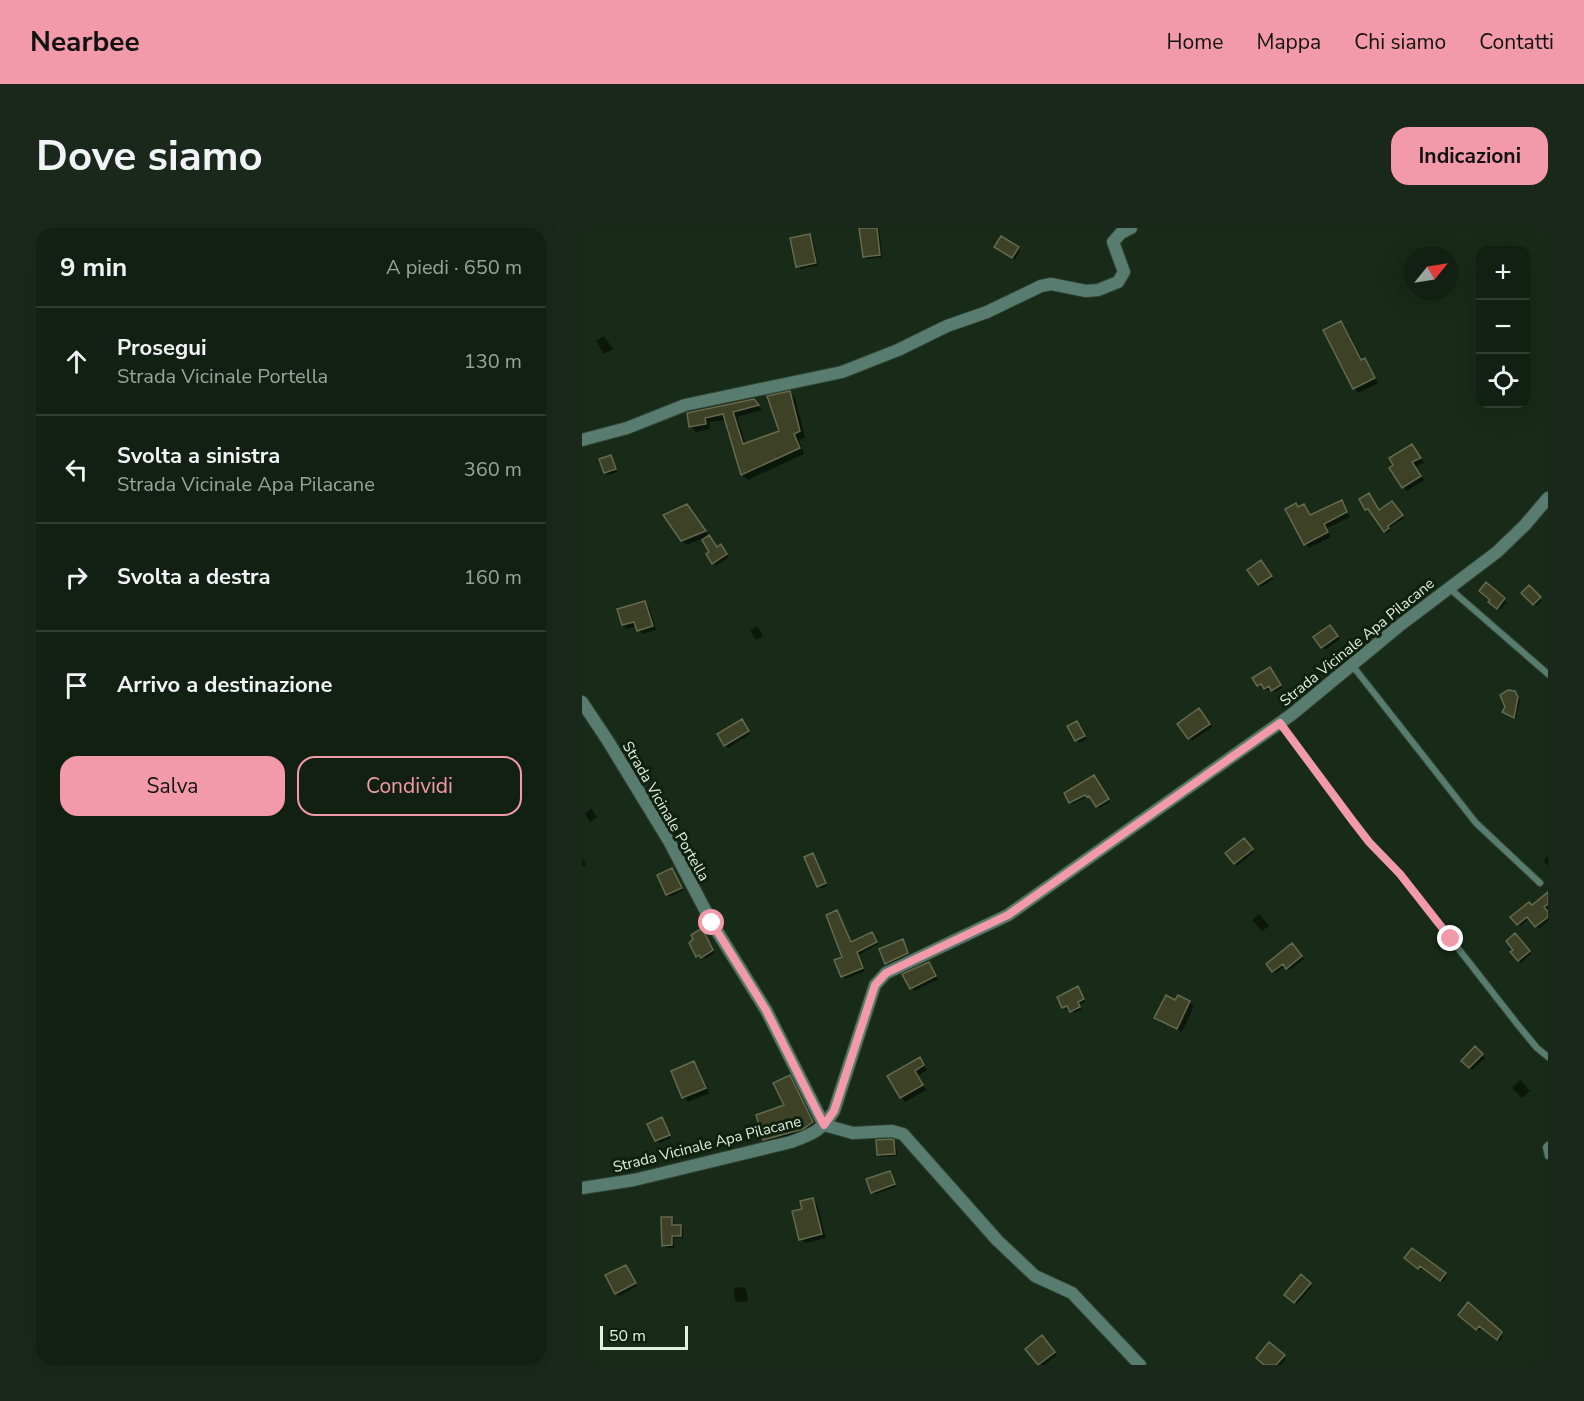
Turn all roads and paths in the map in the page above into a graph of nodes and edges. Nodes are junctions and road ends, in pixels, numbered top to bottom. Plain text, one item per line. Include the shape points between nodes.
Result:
1 (1131, 228) edge
2 (582, 440) edge
3 (1548, 498) edge
4 (1448, 587) junction
5 (1352, 665) junction
6 (1548, 674) edge
7 (582, 702) edge
8 (1280, 723) junction
9 (1540, 883) dead end
10 (1548, 1057) edge
11 (824, 1125) junction
12 (1548, 1145) edge
13 (1548, 1156) edge
14 (582, 1188) edge
15 (1140, 1365) edge

1 - 2 street via 1113,242 1124,272 1118,282 1098,290 1041,286 842,372 685,405 627,428
3 - 4 street, Strada Vicinale Apa Pilacane via 1497,552
4 - 5 street, Strada Vicinale Apa Pilacane
4 - 6 lane
5 - 8 street, Strada Vicinale Apa Pilacane
5 - 9 lane via 1476,823
7 - 11 street, Strada Vicinale Portella via 669,841 712,923 766,1010
8 - 10 lane via 1369,842 1400,874 1524,1033
8 - 11 street, Strada Vicinale Apa Pilacane via 1008,915 886,973 875,985 834,1111
11 - 14 street, Strada Vicinale Apa Pilacane via 791,1142
11 - 15 street via 853,1133 903,1134 997,1240 1035,1276 1072,1293
12 - 13 lane

